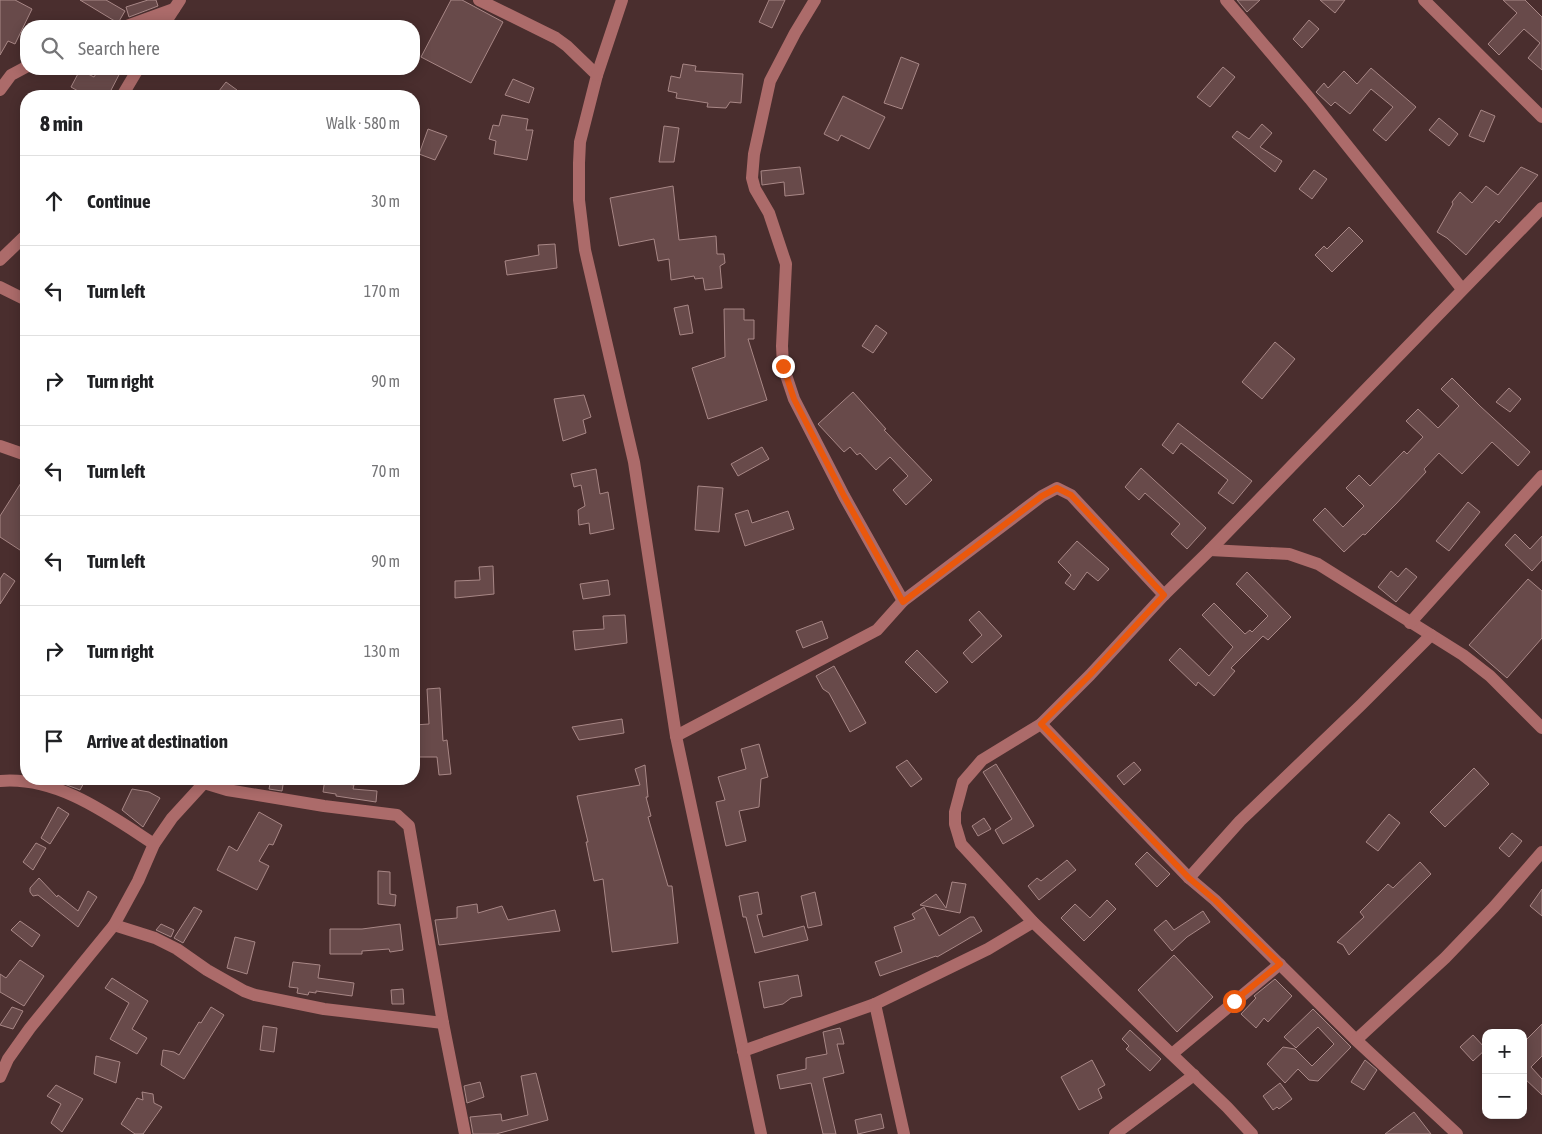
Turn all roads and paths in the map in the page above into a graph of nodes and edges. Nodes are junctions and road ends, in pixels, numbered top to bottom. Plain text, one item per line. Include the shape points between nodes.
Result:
1 (479, 0) edge
2 (622, 0) edge
3 (815, 0) edge
4 (1226, 0) edge
5 (1426, 1) edge
6 (177, 4) edge
7 (141, 20) edge
8 (167, 20) edge
9 (20, 70) edge
10 (134, 75) edge
11 (597, 75) junction
12 (0, 90) edge
13 (126, 90) edge
14 (1542, 117) edge
15 (1542, 208) edge
16 (20, 241) edge
17 (0, 260) edge
18 (0, 287) edge
19 (1462, 289) junction
20 (20, 297) edge
21 (0, 446) edge
22 (20, 453) edge
23 (1542, 476) edge
24 (1210, 550) junction
25 (1164, 595) junction
26 (903, 602) junction
27 (1410, 623) junction
28 (1431, 636) junction
29 (1041, 724) junction
30 (1542, 728) edge
31 (676, 736) junction
32 (0, 781) edge
33 (20, 782) edge
34 (44, 785) edge
35 (201, 785) edge
36 (215, 785) edge
37 (154, 844) junction
38 (1542, 852) edge
39 (1189, 878) junction
40 (1033, 922) junction
41 (114, 924) junction
42 (1280, 964) junction
43 (875, 1004) junction
44 (443, 1023) junction
45 (1356, 1040) junction
46 (743, 1051) junction
47 (1172, 1054) junction
48 (1194, 1075) junction
49 (0, 1077) edge
50 (465, 1134) edge
51 (761, 1134) edge
52 (904, 1134) edge
53 (1115, 1134) edge
54 (1252, 1134) edge
55 (1457, 1134) edge

1 - 11 street via 556,38
2 - 11 street
3 - 26 street via 770,80 754,154 753,183 769,212 786,264 783,366 794,399
4 - 19 street
5 - 14 street
6 - 7 street
6 - 8 street
9 - 12 street via 11,75
10 - 13 street
11 - 31 street via 580,142 579,200 584,242 634,462
15 - 19 street
16 - 17 street
18 - 20 street
19 - 24 street
21 - 22 street
23 - 27 street
24 - 25 street
24 - 27 street via 1273,552 1306,559 1350,583
25 - 26 street via 1071,495 1057,488
25 - 29 street
26 - 31 street via 877,630
27 - 28 street
28 - 30 street via 1464,655 1490,676
28 - 39 street via 1240,821
29 - 39 street
29 - 40 street via 982,760 963,782 955,812 961,844
31 - 46 street
32 - 33 street
34 - 37 street via 75,796
35 - 37 street
36 - 44 street via 227,790 324,806 397,815 409,826
37 - 41 street
38 - 45 street via 1445,958
39 - 42 street
40 - 43 street via 988,949
40 - 47 street
41 - 44 street via 177,949 207,970 255,995 324,1009
41 - 49 street via 30,1028 8,1059
42 - 45 street
42 - 47 street
43 - 46 street
43 - 52 street
44 - 50 street
45 - 55 street
46 - 51 street
47 - 48 street
48 - 53 street
48 - 54 street

